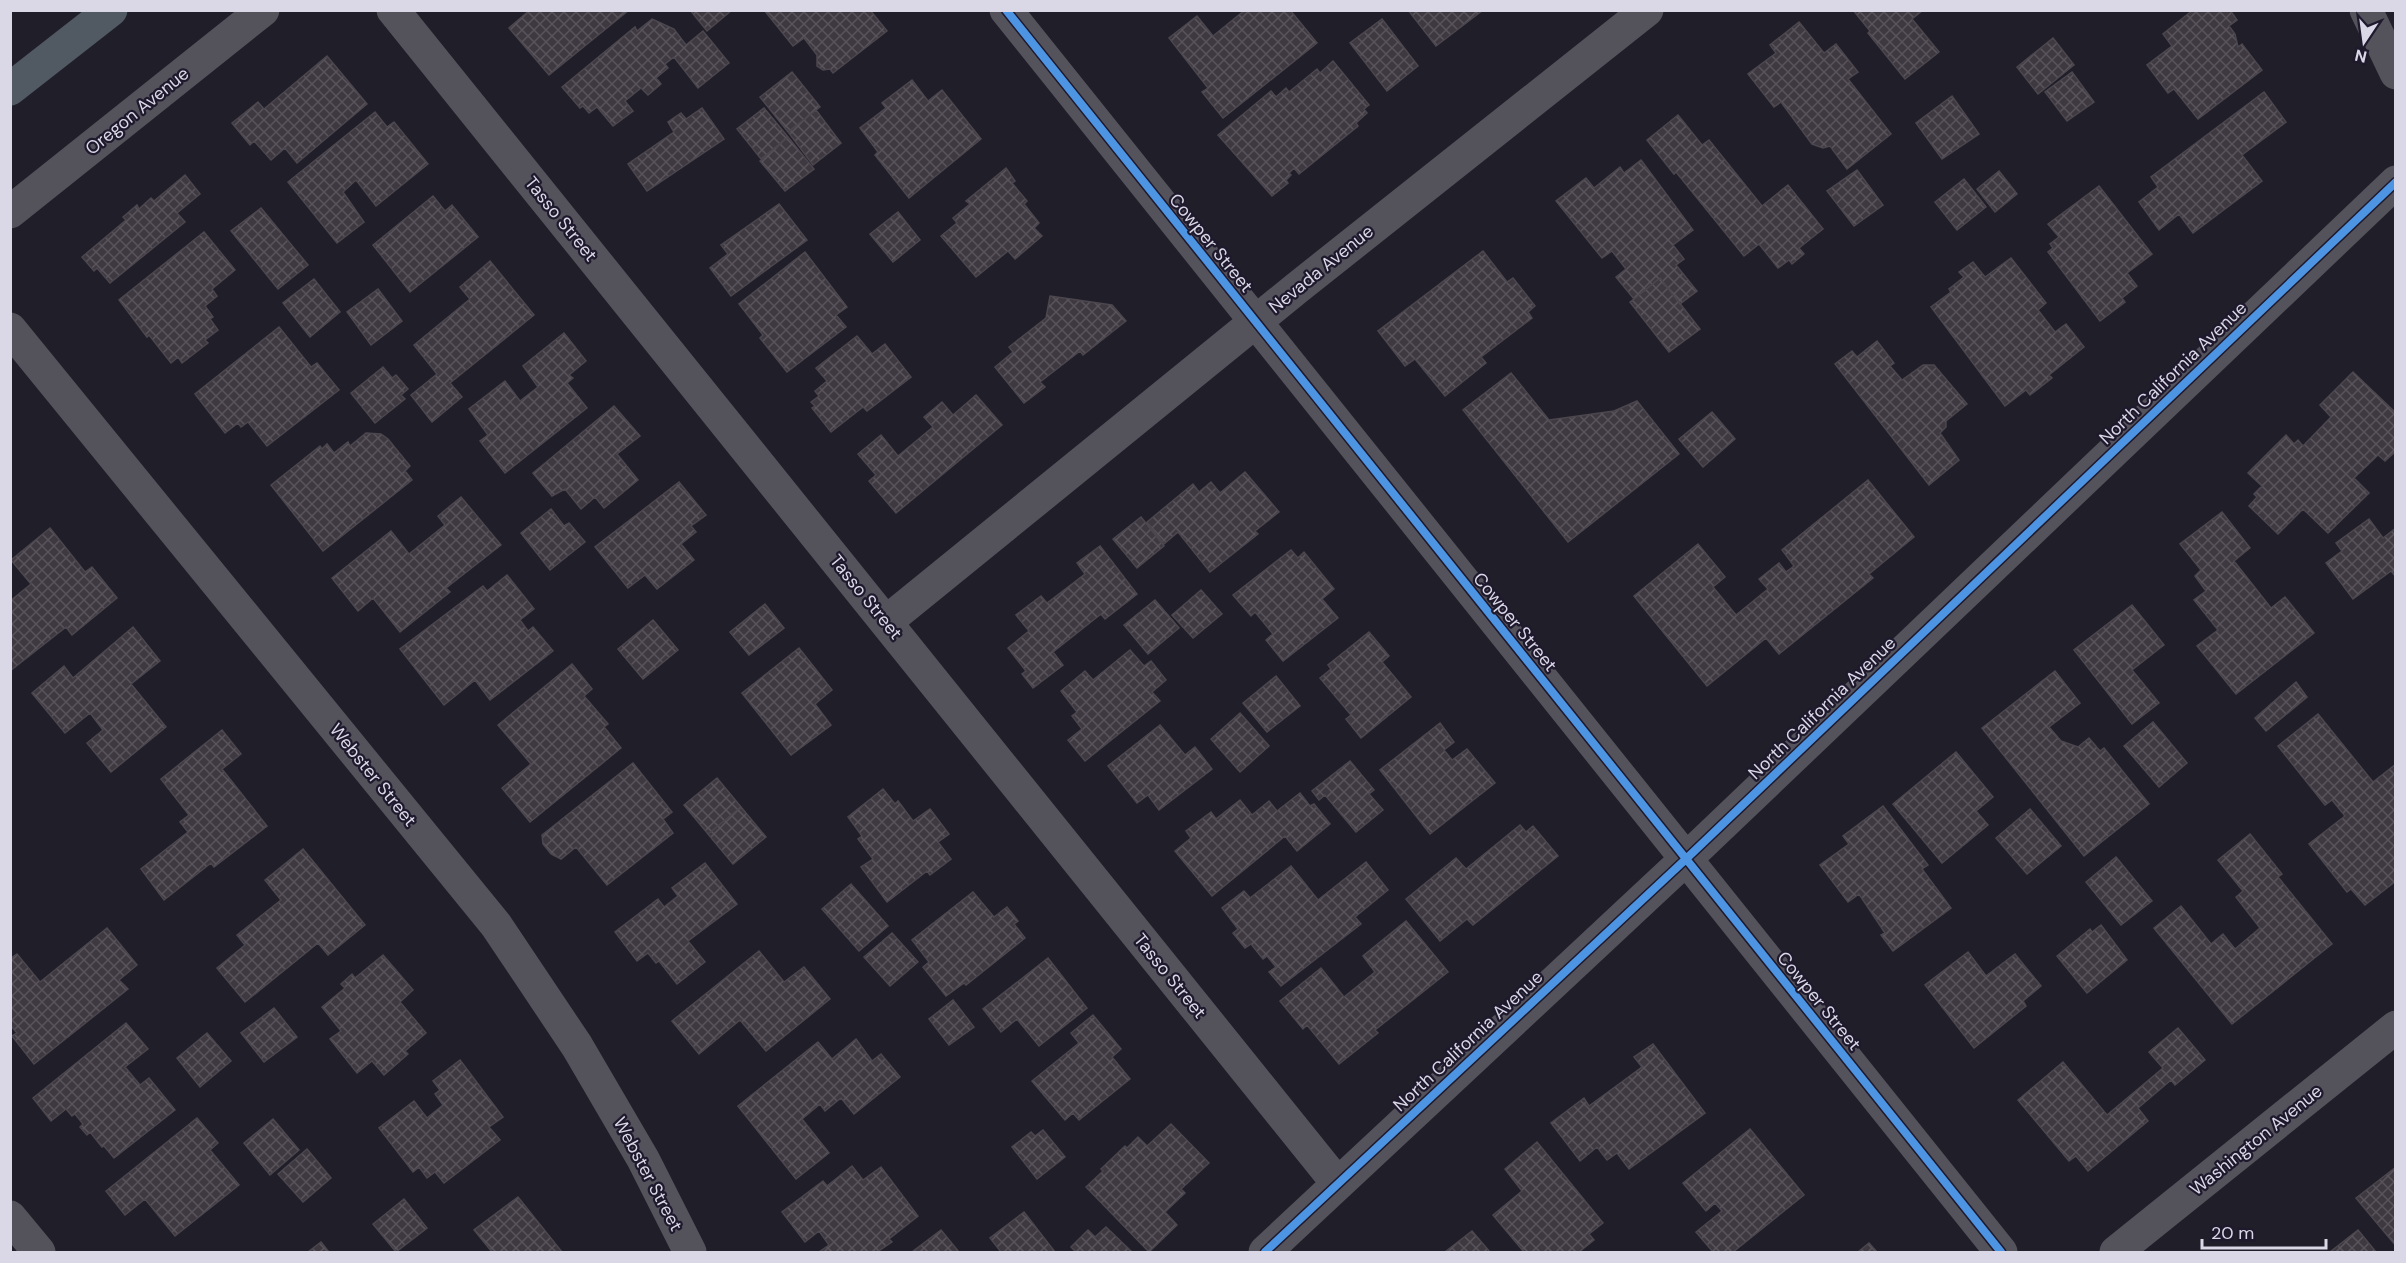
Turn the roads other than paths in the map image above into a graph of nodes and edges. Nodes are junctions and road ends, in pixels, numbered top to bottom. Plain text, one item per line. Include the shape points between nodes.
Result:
1 (111, 10) edge
2 (263, 10) edge
3 (393, 10) edge
4 (1006, 10) edge
5 (1647, 10) edge
6 (2366, 10) edge
7 (2396, 73) edge
8 (10, 89) edge
9 (2396, 182) edge
10 (10, 212) edge
11 (1255, 322) junction
12 (10, 329) edge
13 (886, 622) junction
14 (1686, 859) junction
15 (2396, 1027) edge
16 (1338, 1184) junction
17 (10, 1217) edge
18 (39, 1252) edge
19 (690, 1252) edge
20 (1265, 1252) edge
21 (2001, 1252) edge
22 (2116, 1252) edge

1 - 8 main road
2 - 10 street, Oregon Avenue
3 - 13 street, Tasso Street
4 - 11 street, Cowper Street
5 - 11 street, Nevada Avenue
6 - 7 street
9 - 14 street, North California Avenue
11 - 13 street, Nevada Avenue
11 - 14 street, Cowper Street
12 - 19 street, Webster Street via 496,925 577,1046 643,1159
13 - 16 street, Tasso Street
14 - 16 street, North California Avenue
14 - 21 street, Cowper Street
15 - 22 street, Washington Avenue
16 - 20 street, North California Avenue
17 - 18 street

